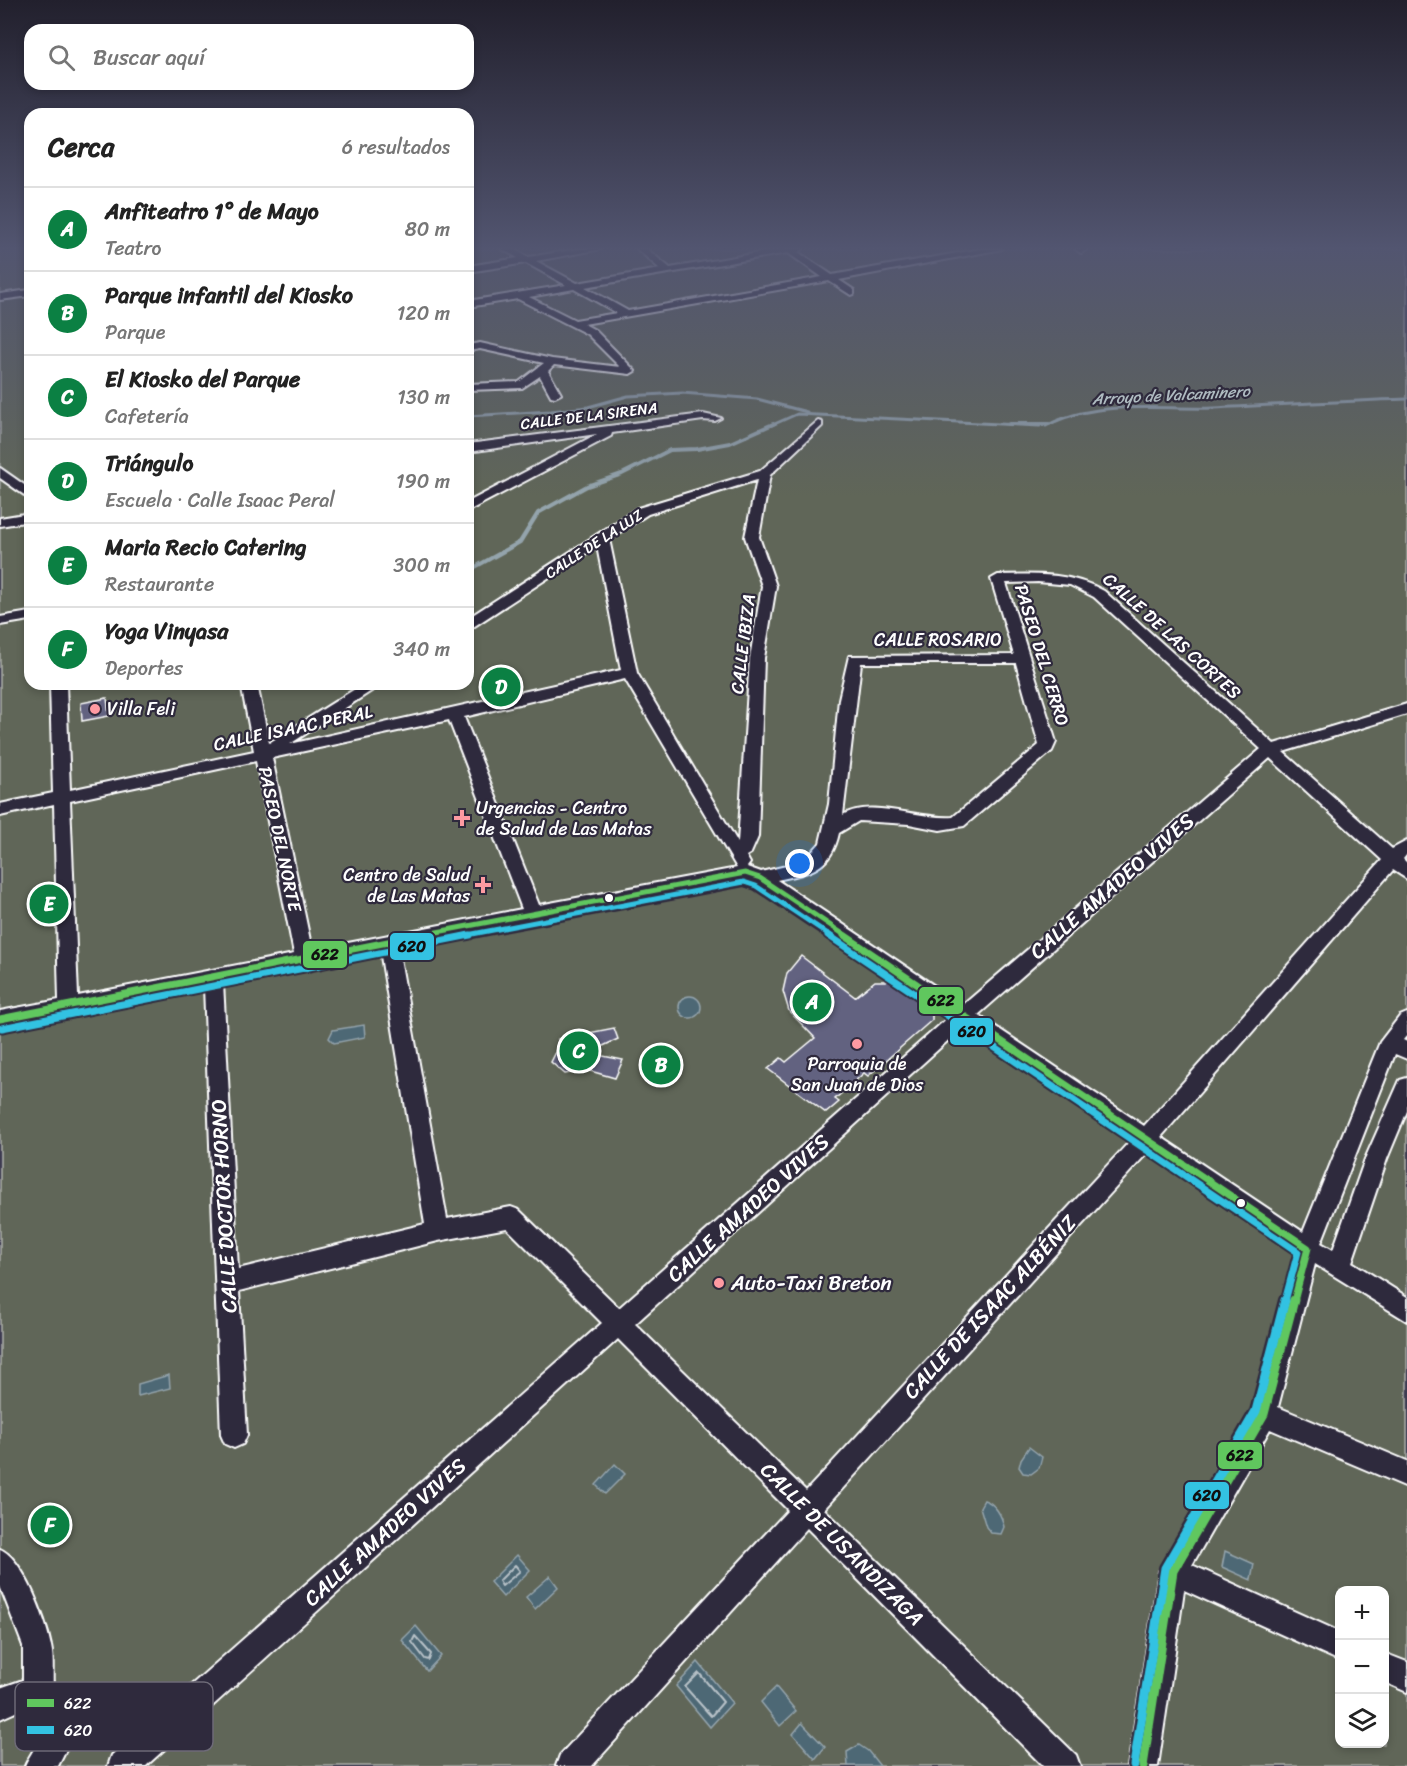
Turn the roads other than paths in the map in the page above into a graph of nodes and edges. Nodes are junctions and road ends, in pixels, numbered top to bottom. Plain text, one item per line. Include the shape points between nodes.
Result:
1 (590, 331) edge
2 (474, 347) edge
3 (552, 362) junction
4 (542, 370) junction
5 (474, 387) edge
6 (555, 394) dead end
7 (715, 418) dead end
8 (818, 424) dead end
9 (614, 429) junction
10 (474, 447) edge
11 (0, 472) edge
12 (764, 474) junction
13 (24, 490) edge
14 (474, 504) edge
15 (24, 518) edge
16 (0, 522) edge
17 (602, 538) junction
18 (998, 579) joint
19 (24, 617) edge
20 (474, 620) edge
21 (0, 621) edge
22 (1022, 659) junction
23 (629, 673) junction
24 (58, 690) edge
25 (250, 690) edge
26 (365, 690) edge
27 (1407, 709) edge
28 (455, 714) junction
29 (1271, 750) junction
30 (263, 755) junction
31 (61, 797) junction
32 (0, 810) edge
33 (831, 830) junction
34 (736, 853) junction
35 (1402, 860) edge
36 (752, 875) junction
37 (533, 913) junction
38 (388, 942) junction
39 (304, 958) junction
40 (213, 976) junction
41 (69, 1005) junction
42 (964, 1015) junction
43 (0, 1019) edge
44 (1407, 1021) edge
45 (1399, 1047) edge
46 (1407, 1086) edge
47 (1146, 1137) junction
48 (438, 1231) junction
49 (1308, 1248) junction
50 (1340, 1266) junction
51 (227, 1283) junction
52 (1407, 1310) edge
53 (619, 1323) junction
54 (1263, 1414) junction
55 (234, 1435) dead end
56 (1407, 1474) edge
57 (806, 1507) junction
58 (0, 1563) edge
59 (1173, 1571) junction
60 (1335, 1645) edge
61 (1389, 1669) edge
62 (1407, 1677) edge
63 (38, 1682) edge
64 (213, 1686) edge
65 (15, 1697) edge
66 (0, 1704) edge
67 (50, 1751) edge
68 (140, 1751) edge
69 (40, 1766) edge
70 (123, 1766) edge
71 (571, 1766) edge
72 (1065, 1766) edge
73 (1143, 1766) edge

1 - 3 street via 630,372
2 - 3 street
3 - 4 street
4 - 5 street via 522,384
4 - 6 street
7 - 9 street, CALLE DE LA SIRENA
8 - 12 street
9 - 10 street, CALLE DE LA SIRENA
9 - 14 street
11 - 13 street
12 - 17 street, CALLE DE LA LUZ via 642,511
12 - 34 street, CALLE IBIZA via 752,537 769,586 757,658 749,837 745,849
15 - 16 street
17 - 20 street, CALLE DE LA LUZ
17 - 23 street
18 - 22 street, PASEO DEL CERRO
18 - 29 street, CALLE DE LAS CORTES via 1065,579 1082,583 1099,594
19 - 21 street
22 - 33 street, PASEO DEL CERRO via 1048,742 1046,747 958,822 940,824 856,815
22 - 33 street, CALLE ROSARIO via 854,659
23 - 28 street, CALLE ISAAC PERAL
23 - 34 street
24 - 31 street
25 - 30 street, PASEO DEL NORTE
26 - 30 street
27 - 29 street, CALLE AMADEO VIVES
28 - 30 street, CALLE ISAAC PERAL
28 - 37 street
29 - 35 street, CALLE DE LAS CORTES
29 - 42 street, CALLE AMADEO VIVES
30 - 31 street, CALLE ISAAC PERAL
30 - 39 street, PASEO DEL NORTE
31 - 32 street, CALLE ISAAC PERAL
31 - 41 street
33 - 36 street via 828,845 809,867
34 - 36 street
35 - 47 street, CALLE DE ISAAC ALBÉNIZ
36 - 37 street via 719,876
36 - 42 street
37 - 38 street
38 - 39 street
38 - 48 street
39 - 40 street
40 - 41 street
40 - 51 street, CALLE DOCTOR HORNO
41 - 43 street
42 - 47 street
42 - 53 street, CALLE AMADEO VIVES
44 - 45 street
45 - 49 street
46 - 50 street via 1376,1159
47 - 49 street
47 - 57 street, CALLE DE ISAAC ALBÉNIZ
48 - 51 street
48 - 53 street, CALLE DE USANDIZAGA via 511,1217
49 - 50 street
49 - 54 street
50 - 52 street
51 - 55 street, CALLE DOCTOR HORNO
53 - 57 street, CALLE DE USANDIZAGA
53 - 64 street, CALLE AMADEO VIVES
54 - 56 street
54 - 59 street
57 - 71 street, CALLE DE ISAAC ALBÉNIZ
57 - 72 street, CALLE DE USANDIZAGA
58 - 63 street via 15,1583 36,1646
59 - 60 street
59 - 73 street
61 - 62 street
65 - 66 street
67 - 69 street
68 - 70 street, CALLE AMADEO VIVES

